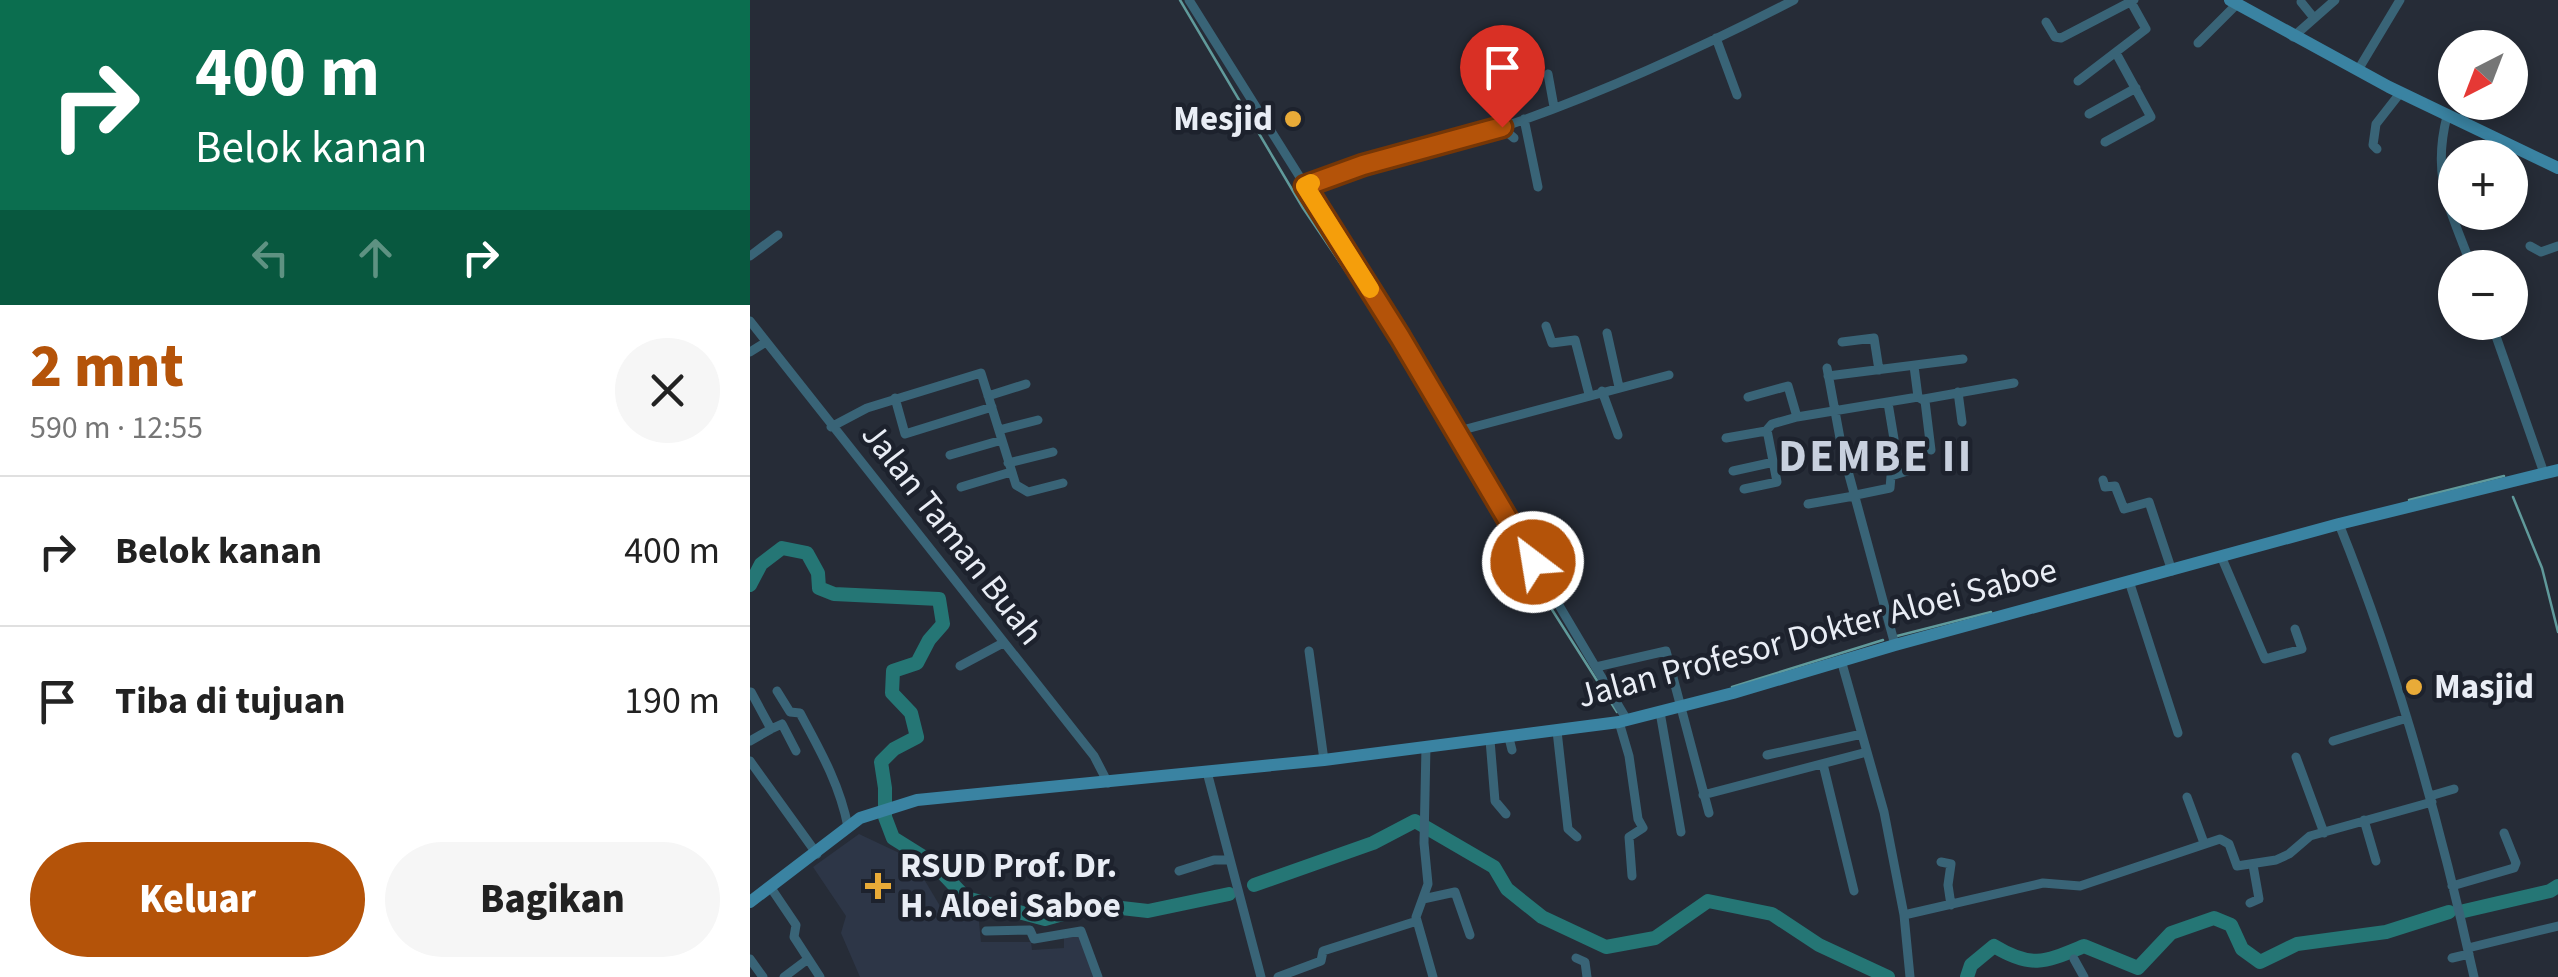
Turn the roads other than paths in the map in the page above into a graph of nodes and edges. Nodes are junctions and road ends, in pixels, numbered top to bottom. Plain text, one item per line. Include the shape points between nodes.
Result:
1 (1188, 0) edge
2 (1794, 0) edge
3 (2335, 0) edge
4 (2400, 0) edge
5 (2133, 1) edge
6 (2234, 2) edge
7 (2300, 2) dead end
8 (2314, 18) junction
9 (2046, 22) dead end
10 (2293, 37) junction
11 (1716, 38) junction
12 (2198, 43) dead end
13 (2116, 52) junction
14 (2358, 70) junction
15 (1548, 74) dead end
16 (2078, 81) dead end
17 (2136, 88) junction
18 (2401, 92) junction
19 (1737, 94) dead end
20 (1554, 107) junction
21 (2438, 111) edge
22 (2090, 114) dead end
23 (1524, 119) junction
24 (2446, 120) edge
25 (2456, 120) edge
26 (2461, 122) joint
27 (1502, 127) junction
28 (1514, 138) dead end
29 (2105, 142) dead end
30 (2377, 149) dead end
31 (2558, 168) edge
32 (1305, 186) junction
33 (1538, 186) dead end
34 (778, 235) dead end
35 (2530, 246) dead end
36 (2558, 246) edge
37 (2465, 250) edge
38 (750, 256) edge
39 (750, 321) edge
40 (1546, 326) dead end
41 (1607, 333) dead end
42 (2498, 340) edge
43 (766, 342) junction
44 (1842, 342) dead end
45 (750, 352) edge
46 (1963, 359) dead end
47 (1914, 366) junction
48 (1878, 370) junction
49 (1669, 375) dead end
50 (2014, 383) dead end
51 (1026, 384) dead end
52 (1619, 387) junction
53 (1602, 391) junction
54 (1958, 392) junction
55 (1589, 394) junction
56 (988, 396) junction
57 (1748, 397) dead end
58 (895, 398) junction
59 (1921, 398) junction
60 (1888, 403) junction
61 (992, 408) junction
62 (1834, 410) junction
63 (1797, 418) junction
64 (1038, 420) dead end
65 (1962, 422) dead end
66 (831, 427) junction
67 (1768, 430) junction
68 (1456, 432) junction
69 (1000, 435) junction
70 (1618, 435) dead end
71 (1726, 438) dead end
72 (1894, 439) dead end
73 (1932, 450) dead end
74 (1053, 452) dead end
75 (950, 455) dead end
76 (1774, 462) junction
77 (1009, 468) junction
78 (1911, 470) dead end
79 (1734, 471) dead end
80 (2551, 471) edge
81 (2103, 480) dead end
82 (1063, 483) dead end
83 (961, 487) dead end
84 (1744, 490) dead end
85 (1855, 495) junction
86 (1808, 504) dead end
87 (2339, 524) junction
88 (1523, 544) junction
89 (2220, 556) junction
90 (2172, 571) junction
91 (1543, 579) junction
92 (2129, 581) junction
93 (2295, 629) dead end
94 (1003, 643) junction
95 (1895, 644) junction
96 (1309, 651) dead end
97 (1841, 660) junction
98 (960, 666) dead end
99 (1596, 668) junction
100 (778, 691) dead end
101 (751, 692) edge
102 (1682, 706) junction
103 (1660, 712) junction
104 (2407, 718) junction
105 (1623, 721) junction
106 (771, 729) junction
107 (1557, 731) junction
108 (2178, 733) dead end
109 (1862, 734) junction
110 (1490, 740) junction
111 (750, 741) edge
112 (2334, 741) dead end
113 (1426, 746) junction
114 (796, 752) dead end
115 (1867, 752) junction
116 (1767, 756) dead end
117 (2296, 757) dead end
118 (1324, 760) junction
119 (750, 761) edge
120 (1824, 764) junction
121 (1207, 772) junction
122 (1108, 782) junction
123 (2454, 789) dead end
124 (1703, 795) junction
125 (2188, 797) dead end
126 (2431, 799) junction
127 (1708, 813) dead end
128 (1506, 814) dead end
129 (2364, 820) junction
130 (848, 826) junction
131 (1682, 832) dead end
132 (2324, 833) junction
133 (2504, 833) dead end
134 (1578, 837) dead end
135 (2204, 843) junction
136 (816, 854) junction
137 (1230, 860) junction
138 (2376, 861) dead end
139 (1941, 862) dead end
140 (2253, 865) junction
141 (1179, 872) dead end
142 (1632, 876) dead end
143 (2452, 886) junction
144 (1854, 891) dead end
145 (773, 892) junction
146 (1423, 899) junction
147 (750, 902) edge
148 (2250, 903) dead end
149 (1951, 905) junction
150 (1904, 915) junction
151 (1417, 921) junction
152 (2558, 926) edge
153 (986, 931) dead end
154 (1470, 935) dead end
155 (2468, 951) junction
156 (1576, 958) dead end
157 (2074, 958) dead end
158 (2452, 958) dead end
159 (750, 959) edge
160 (808, 960) junction
161 (1910, 976) edge
162 (763, 977) edge
163 (784, 977) edge
164 (820, 977) edge
165 (1098, 977) edge
166 (1261, 977) edge
167 (1278, 977) edge
168 (1432, 977) edge
169 (1586, 977) edge
170 (2084, 977) edge
171 (2474, 977) edge

1 - 32 street
2 - 11 street
3 - 8 street
4 - 14 street
5 - 9 street via 2060,38
5 - 13 street via 2146,29
6 - 10 street
6 - 12 street
7 - 8 street
8 - 10 street
10 - 14 street
11 - 19 street
11 - 20 street
13 - 16 street
13 - 17 street
14 - 18 street
15 - 20 street
17 - 22 street
17 - 29 street via 2151,118
18 - 21 street
18 - 30 street via 2372,131
20 - 23 street
23 - 27 street
23 - 33 street
24 - 37 street via 2439,151 2443,190
25 - 26 street
26 - 31 street
27 - 28 street
27 - 32 street
32 - 68 street
34 - 38 street
35 - 36 street via 2541,252
39 - 43 street, Jalan Taman Buah
40 - 55 street via 1552,342 1575,340
41 - 52 street
42 - 80 street
43 - 45 street
43 - 66 street, Jalan Taman Buah
44 - 48 street via 1874,338
46 - 47 street
47 - 48 street
47 - 59 street
48 - 62 street via 1828,372
49 - 52 street
50 - 54 street
51 - 56 street
52 - 53 street
53 - 55 street
53 - 70 street
54 - 59 street
54 - 65 street
55 - 68 street
56 - 58 street via 981,373
56 - 61 street
57 - 63 street via 1788,386
58 - 61 street via 905,434
58 - 66 street
59 - 60 street
59 - 73 street
60 - 62 street
60 - 72 street
61 - 69 street
62 - 63 street
62 - 85 street
63 - 67 street
64 - 69 street
66 - 94 street, Jalan Taman Buah
67 - 71 street
67 - 76 street
68 - 88 street
69 - 75 street
69 - 77 street
74 - 77 street
76 - 79 street
76 - 84 street via 1778,482
77 - 82 street via 1016,485 1028,492
77 - 83 street
78 - 85 street via 1891,476 1890,488
80 - 87 street, Jalan Profesor Dokter Aloei Saboe
81 - 90 street via 2104,487 2115,486 2124,510 2149,502
85 - 86 street
85 - 95 street
87 - 89 street, Jalan Profesor Dokter Aloei Saboe
87 - 104 street
88 - 91 street
88 - 91 street via 1546,537 1549,542 1557,566
89 - 90 street, Jalan Profesor Dokter Aloei Saboe
89 - 93 street via 2265,659 2302,648
90 - 92 street, Jalan Profesor Dokter Aloei Saboe
91 - 99 street
92 - 95 street, Jalan Profesor Dokter Aloei Saboe
92 - 108 street
94 - 98 street
94 - 122 street, Jalan Taman Buah
95 - 97 street, Jalan Profesor Dokter Aloei Saboe
96 - 118 street
97 - 102 street, Jalan Profesor Dokter Aloei Saboe
97 - 109 street
99 - 102 street via 1666,651
99 - 105 street
100 - 130 street via 808,727 839,787
101 - 106 street
102 - 103 street, Jalan Profesor Dokter Aloei Saboe
102 - 124 street
103 - 105 street, Jalan Profesor Dokter Aloei Saboe
103 - 131 street
104 - 112 street
104 - 126 street
105 - 107 street, Jalan Profesor Dokter Aloei Saboe
105 - 142 street via 1643,828 1629,837
106 - 111 street
106 - 114 street via 782,724
107 - 110 street, Jalan Profesor Dokter Aloei Saboe via 1510,744
107 - 134 street via 1568,829
109 - 115 street
109 - 116 street
110 - 113 street, Jalan Profesor Dokter Aloei Saboe
110 - 128 street via 1495,802
113 - 118 street, Jalan Profesor Dokter Aloei Saboe
113 - 146 street
115 - 120 street
115 - 150 street
117 - 132 street
118 - 121 street, Jalan Profesor Dokter Aloei Saboe
119 - 136 street
120 - 124 street
120 - 144 street
121 - 122 street, Jalan Profesor Dokter Aloei Saboe
121 - 137 street
122 - 130 street, Jalan Profesor Dokter Aloei Saboe via 934,798 870,812
123 - 126 street
124 - 127 street
125 - 135 street
126 - 129 street
126 - 143 street
129 - 132 street
129 - 138 street
130 - 136 street, Jalan Profesor Dokter Aloei Saboe
132 - 140 street via 2305,838 2283,857
133 - 143 street via 2514,868
135 - 140 street via 2223,839 2237,866
135 - 149 street via 2090,884 2043,883
136 - 145 street, Jalan Profesor Dokter Aloei Saboe
137 - 141 street
137 - 166 street
139 - 149 street via 1951,864
140 - 148 street via 2260,897
143 - 155 street
145 - 147 street, Jalan Profesor Dokter Aloei Saboe
145 - 160 street
146 - 151 street
146 - 154 street via 1455,892
149 - 150 street
150 - 161 street
151 - 167 street via 1344,942 1324,952 1321,961
151 - 168 street
152 - 155 street
153 - 165 street via 1030,930 1034,938 1081,932
155 - 158 street
155 - 171 street
156 - 169 street via 1584,960
157 - 170 street
159 - 162 street
160 - 163 street
160 - 164 street

